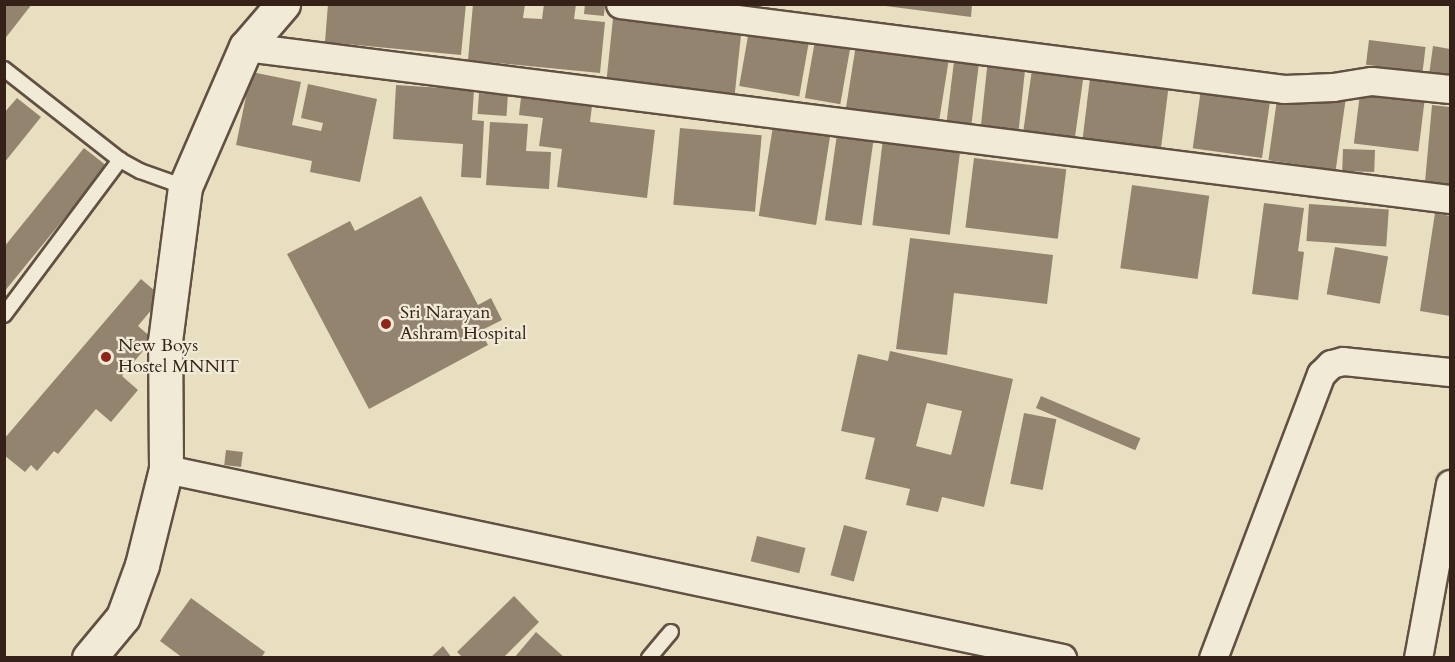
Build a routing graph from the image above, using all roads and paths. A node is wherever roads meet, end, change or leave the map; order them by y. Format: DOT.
graph roads {
  1 [pos="283,4"];
  2 [pos="620,4"];
  3 [pos="246,47"];
  4 [pos="4,69"];
  5 [pos="1450,89"];
  6 [pos="120,160"];
  7 [pos="185,188"];
  8 [pos="1450,199"];
  9 [pos="4,315"];
  10 [pos="1450,372"];
  11 [pos="166,469"];
  12 [pos="1450,484"];
  13 [pos="670,632"];
  14 [pos="89,657"];
  15 [pos="649,657"];
  16 [pos="1062,657"];
  17 [pos="1213,657"];
  18 [pos="1418,657"];
  1 -- 3 [label="street"];
  2 -- 5 [label="street"];
  3 -- 7 [label="street"];
  3 -- 8 [label="street"];
  4 -- 6 [label="lane"];
  6 -- 7 [label="lane"];
  6 -- 9 [label="lane"];
  7 -- 11 [label="street"];
  10 -- 17 [label="street"];
  11 -- 14 [label="street"];
  11 -- 16 [label="street"];
  12 -- 18 [label="street"];
  13 -- 15 [label="lane"];
}
